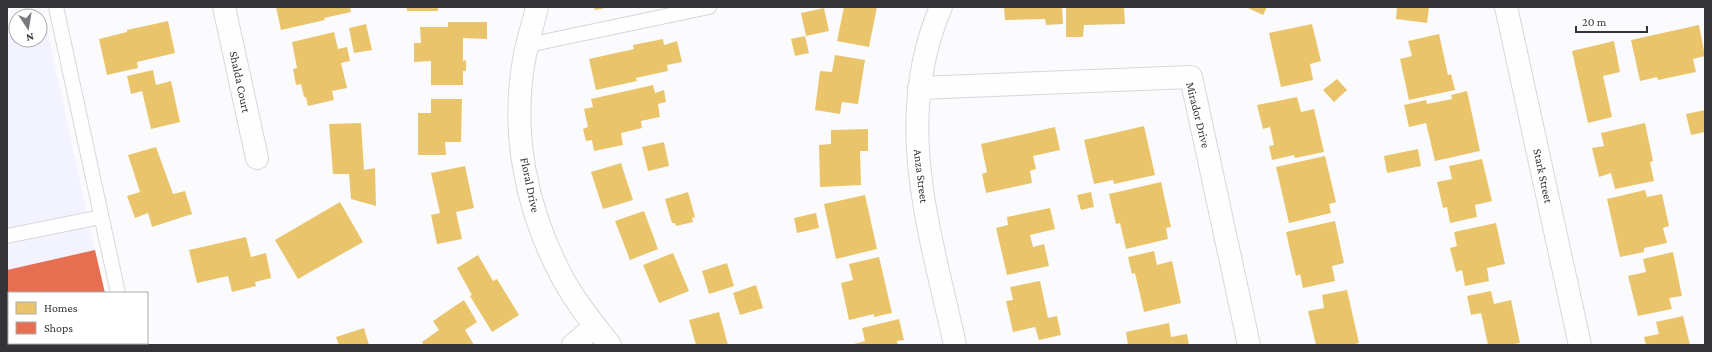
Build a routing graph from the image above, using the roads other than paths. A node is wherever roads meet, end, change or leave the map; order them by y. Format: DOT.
graph roads {
  1 [pos="56,7"];
  2 [pos="224,7"];
  3 [pos="537,7"];
  4 [pos="709,7"];
  5 [pos="941,7"];
  6 [pos="1506,7"];
  7 [pos="528,45"];
  8 [pos="919,88"];
  9 [pos="257,158"];
  10 [pos="101,217"];
  11 [pos="7,236"];
  12 [pos="118,292"];
  13 [pos="595,326"];
  14 [pos="573,345"];
  15 [pos="610,345"];
  16 [pos="956,345"];
  17 [pos="1249,345"];
  18 [pos="1580,345"];
  1 -- 10 [label="lane"];
  2 -- 9 [label="street, Shalda Court"];
  3 -- 7 [label="street, Floral Drive"];
  4 -- 7 [label="lane"];
  5 -- 8 [label="street, Anza Street"];
  6 -- 18 [label="street, Stark Street"];
  7 -- 13 [label="street, Floral Drive"];
  8 -- 16 [label="street, Anza Street"];
  8 -- 17 [label="street, Mirador Drive"];
  10 -- 11 [label="lane"];
  10 -- 12 [label="lane"];
  13 -- 14 [label="street"];
  13 -- 15 [label="street, Floral Drive"];
}
